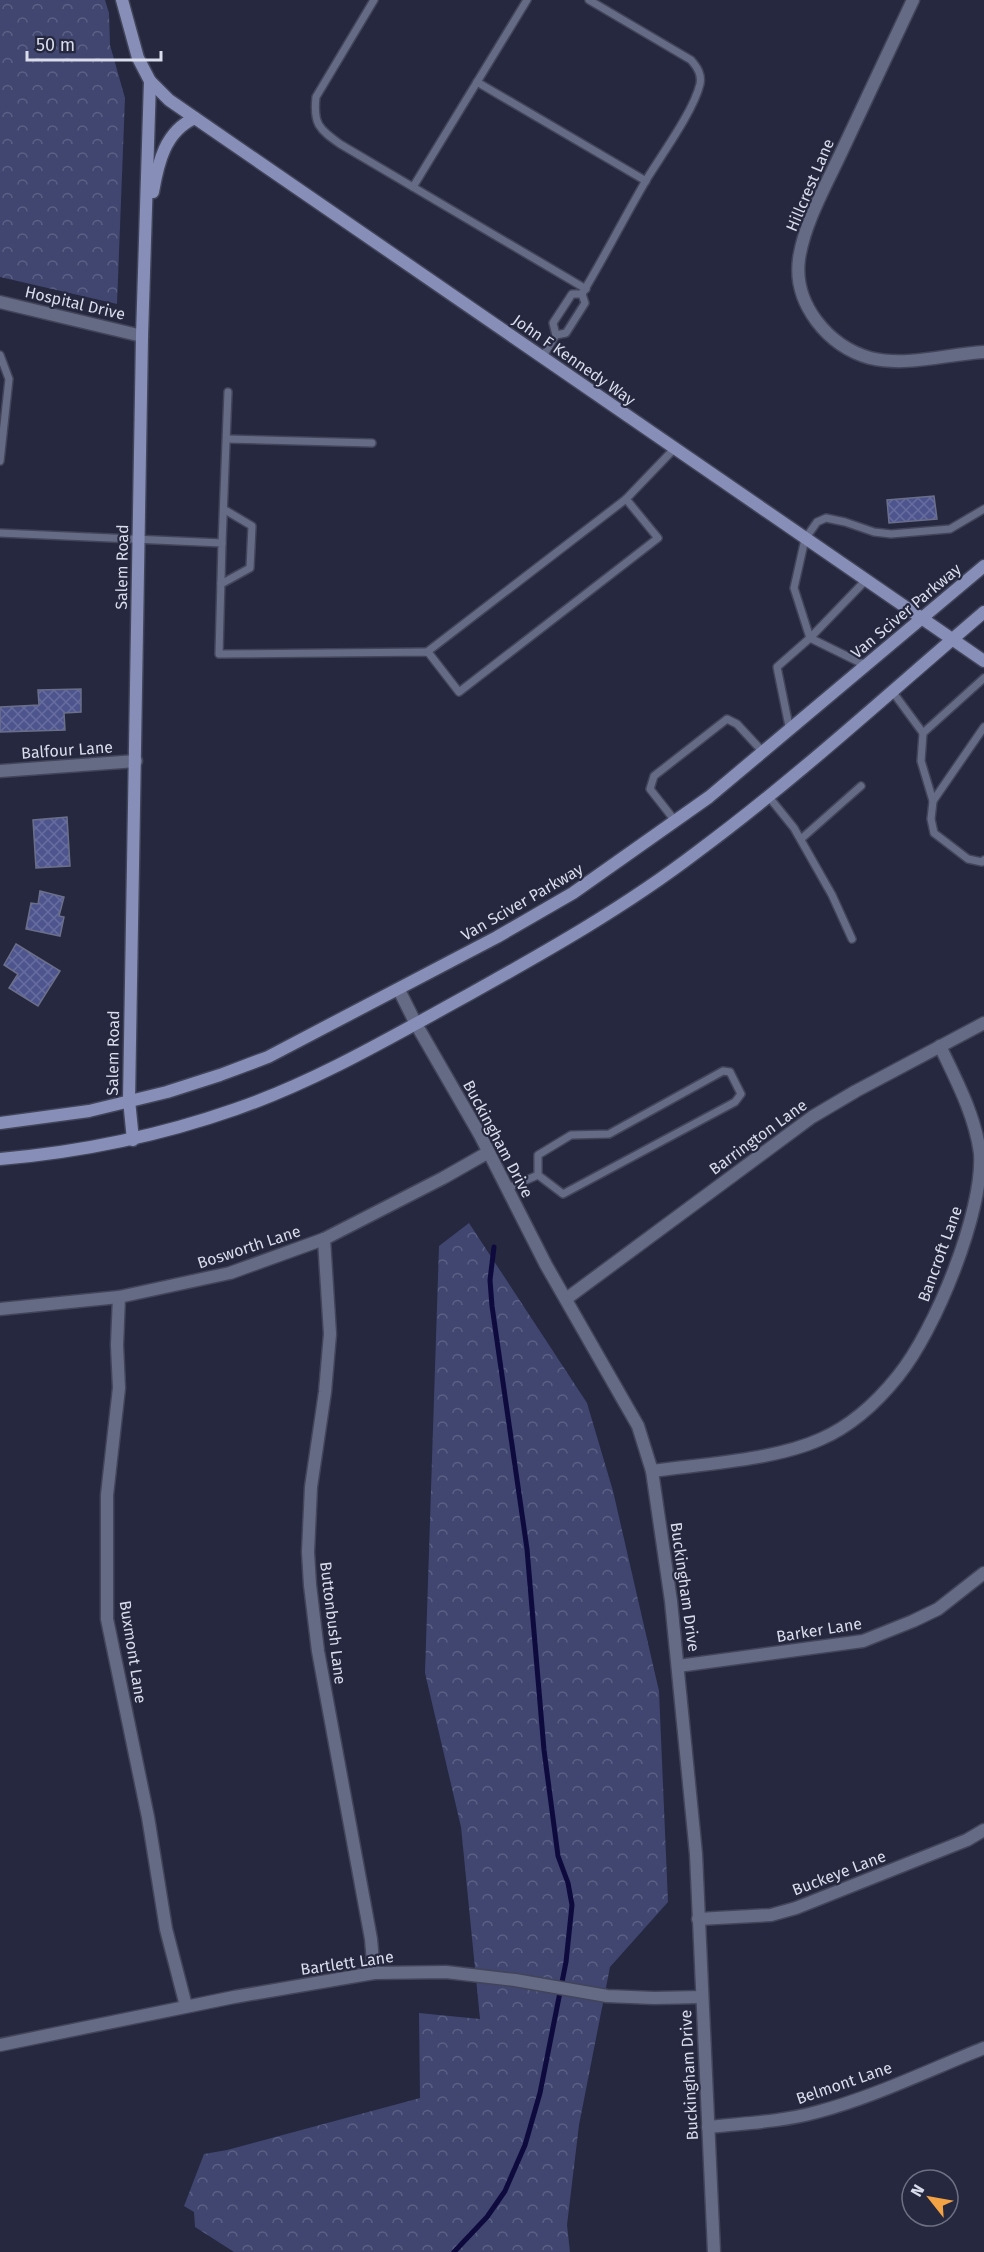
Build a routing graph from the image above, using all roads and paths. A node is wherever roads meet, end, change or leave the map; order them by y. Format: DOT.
graph roads {
  1 [pos="122,0"];
  2 [pos="374,0"];
  3 [pos="527,0"];
  4 [pos="589,0"];
  5 [pos="914,0"];
  6 [pos="150,81"];
  7 [pos="477,82"];
  8 [pos="195,118"];
  9 [pos="646,181"];
  10 [pos="413,188"];
  11 [pos="146,229"];
  12 [pos="584,292"];
  13 [pos="0,302"];
  14 [pos="556,335"];
  15 [pos="142,336"];
  16 [pos="984,352"];
  17 [pos="0,355"];
  18 [pos="542,358"];
  19 [pos="228,392"];
  20 [pos="227,439"];
  21 [pos="372,443"];
  22 [pos="674,448"];
  23 [pos="0,461"];
  24 [pos="626,499"];
  25 [pos="984,509"];
  26 [pos="225,510"];
  27 [pos="0,532"];
  28 [pos="139,539"];
  29 [pos="805,539"];
  30 [pos="222,543"];
  31 [pos="984,566"];
  32 [pos="865,581"];
  33 [pos="220,584"];
  34 [pos="984,612"];
  35 [pos="921,620"];
  36 [pos="810,638"];
  37 [pos="952,639"];
  38 [pos="427,652"];
  39 [pos="984,661"];
  40 [pos="867,666"];
  41 [pos="984,678"];
  42 [pos="892,691"];
  43 [pos="984,727"];
  44 [pos="790,731"];
  45 [pos="922,734"];
  46 [pos="764,753"];
  47 [pos="136,761"];
  48 [pos="0,771"];
  49 [pos="861,786"];
  50 [pos="769,797"];
  51 [pos="933,801"];
  52 [pos="676,822"];
  53 [pos="801,839"];
  54 [pos="984,860"];
  55 [pos="852,939"];
  56 [pos="399,990"];
  57 [pos="984,1023"];
  58 [pos="416,1024"];
  59 [pos="940,1046"];
  60 [pos="129,1101"];
  61 [pos="0,1123"];
  62 [pos="133,1140"];
  63 [pos="488,1153"];
  64 [pos="0,1160"];
  65 [pos="538,1175"];
  66 [pos="507,1189"];
  67 [pos="324,1239"];
  68 [pos="119,1298"];
  69 [pos="566,1299"];
  70 [pos="0,1309"];
  71 [pos="652,1471"];
  72 [pos="984,1573"];
  73 [pos="678,1666"];
  74 [pos="984,1830"];
  75 [pos="698,1919"];
  76 [pos="374,1973"];
  77 [pos="702,1997"];
  78 [pos="186,2006"];
  79 [pos="0,2045"];
  80 [pos="984,2048"];
  81 [pos="708,2127"];
  82 [pos="714,2252"];
  1 -- 6 [label="street, Salem Road"];
  2 -- 10 [label="lane"];
  3 -- 7 [label="lane"];
  4 -- 9 [label="lane"];
  5 -- 16 [label="street, Hillcrest Lane"];
  6 -- 8 [label="street, John F Kennedy Way"];
  6 -- 11 [label="street, Salem Road"];
  7 -- 9 [label="lane"];
  7 -- 10 [label="lane"];
  8 -- 11 [label="street"];
  8 -- 18 [label="street, John F Kennedy Way"];
  9 -- 12 [label="lane"];
  10 -- 12 [label="lane"];
  11 -- 15 [label="street, Salem Road"];
  12 -- 14 [label="lane"];
  12 -- 14 [label="lane"];
  13 -- 15 [label="street, Hospital Drive"];
  14 -- 18 [label="lane"];
  15 -- 28 [label="street, Salem Road"];
  17 -- 23 [label="lane"];
  18 -- 22 [label="street, John F Kennedy Way"];
  19 -- 20 [label="lane"];
  20 -- 21 [label="lane"];
  20 -- 26 [label="lane"];
  22 -- 24 [label="lane"];
  22 -- 29 [label="street, John F Kennedy Way"];
  24 -- 38 [label="lane"];
  24 -- 38 [label="lane"];
  25 -- 29 [label="lane"];
  26 -- 30 [label="lane"];
  26 -- 33 [label="lane"];
  27 -- 28 [label="lane"];
  28 -- 30 [label="lane"];
  28 -- 47 [label="street, Salem Road"];
  29 -- 32 [label="street, John F Kennedy Way"];
  29 -- 36 [label="lane"];
  30 -- 33 [label="lane"];
  31 -- 35 [label="street, Van Sciver Parkway"];
  32 -- 35 [label="street, John F Kennedy Way"];
  32 -- 36 [label="lane"];
  33 -- 38 [label="lane"];
  34 -- 37 [label="street"];
  35 -- 37 [label="street, John F Kennedy Way"];
  35 -- 40 [label="street, Van Sciver Parkway"];
  36 -- 40 [label="lane"];
  36 -- 44 [label="lane"];
  37 -- 39 [label="street, John F Kennedy Way"];
  37 -- 42 [label="street"];
  40 -- 44 [label="street, Van Sciver Parkway"];
  41 -- 45 [label="lane"];
  42 -- 45 [label="lane"];
  42 -- 50 [label="street"];
  43 -- 51 [label="lane"];
  44 -- 46 [label="street, Van Sciver Parkway"];
  45 -- 51 [label="lane"];
  46 -- 52 [label="street, Van Sciver Parkway"];
  46 -- 52 [label="lane"];
  47 -- 48 [label="street, Balfour Lane"];
  47 -- 60 [label="street, Salem Road"];
  49 -- 53 [label="lane"];
  50 -- 53 [label="lane"];
  50 -- 58 [label="street"];
  51 -- 54 [label="lane"];
  52 -- 56 [label="street, Van Sciver Parkway"];
  53 -- 55 [label="lane"];
  56 -- 58 [label="street, Buckingham Drive"];
  56 -- 60 [label="street, Van Sciver Parkway"];
  57 -- 59 [label="street, Barrington Lane"];
  58 -- 62 [label="street"];
  58 -- 63 [label="street, Buckingham Drive"];
  59 -- 69 [label="street, Barrington Lane"];
  59 -- 71 [label="street, Bancroft Lane"];
  60 -- 61 [label="street, Van Sciver Parkway"];
  60 -- 62 [label="street, Salem Road"];
  62 -- 64 [label="street"];
  63 -- 66 [label="street, Buckingham Drive"];
  63 -- 67 [label="street, Bosworth Lane"];
  65 -- 65 [label="lane"];
  65 -- 66 [label="lane"];
  66 -- 69 [label="street, Buckingham Drive"];
  67 -- 68 [label="street, Bosworth Lane"];
  67 -- 76 [label="street, Buttonbush Lane"];
  68 -- 70 [label="street, Bosworth Lane"];
  68 -- 78 [label="street, Buxmont Lane"];
  69 -- 71 [label="street, Buckingham Drive"];
  71 -- 73 [label="street, Buckingham Drive"];
  72 -- 73 [label="street, Barker Lane"];
  73 -- 75 [label="street, Buckingham Drive"];
  74 -- 75 [label="street, Buckeye Lane"];
  75 -- 77 [label="street, Buckingham Drive"];
  76 -- 77 [label="street, Bartlett Lane"];
  76 -- 78 [label="street, Bartlett Lane"];
  77 -- 81 [label="street, Buckingham Drive"];
  78 -- 79 [label="street, Bartlett Lane"];
  80 -- 81 [label="street, Belmont Lane"];
  81 -- 82 [label="street, Buckingham Drive"];
}
